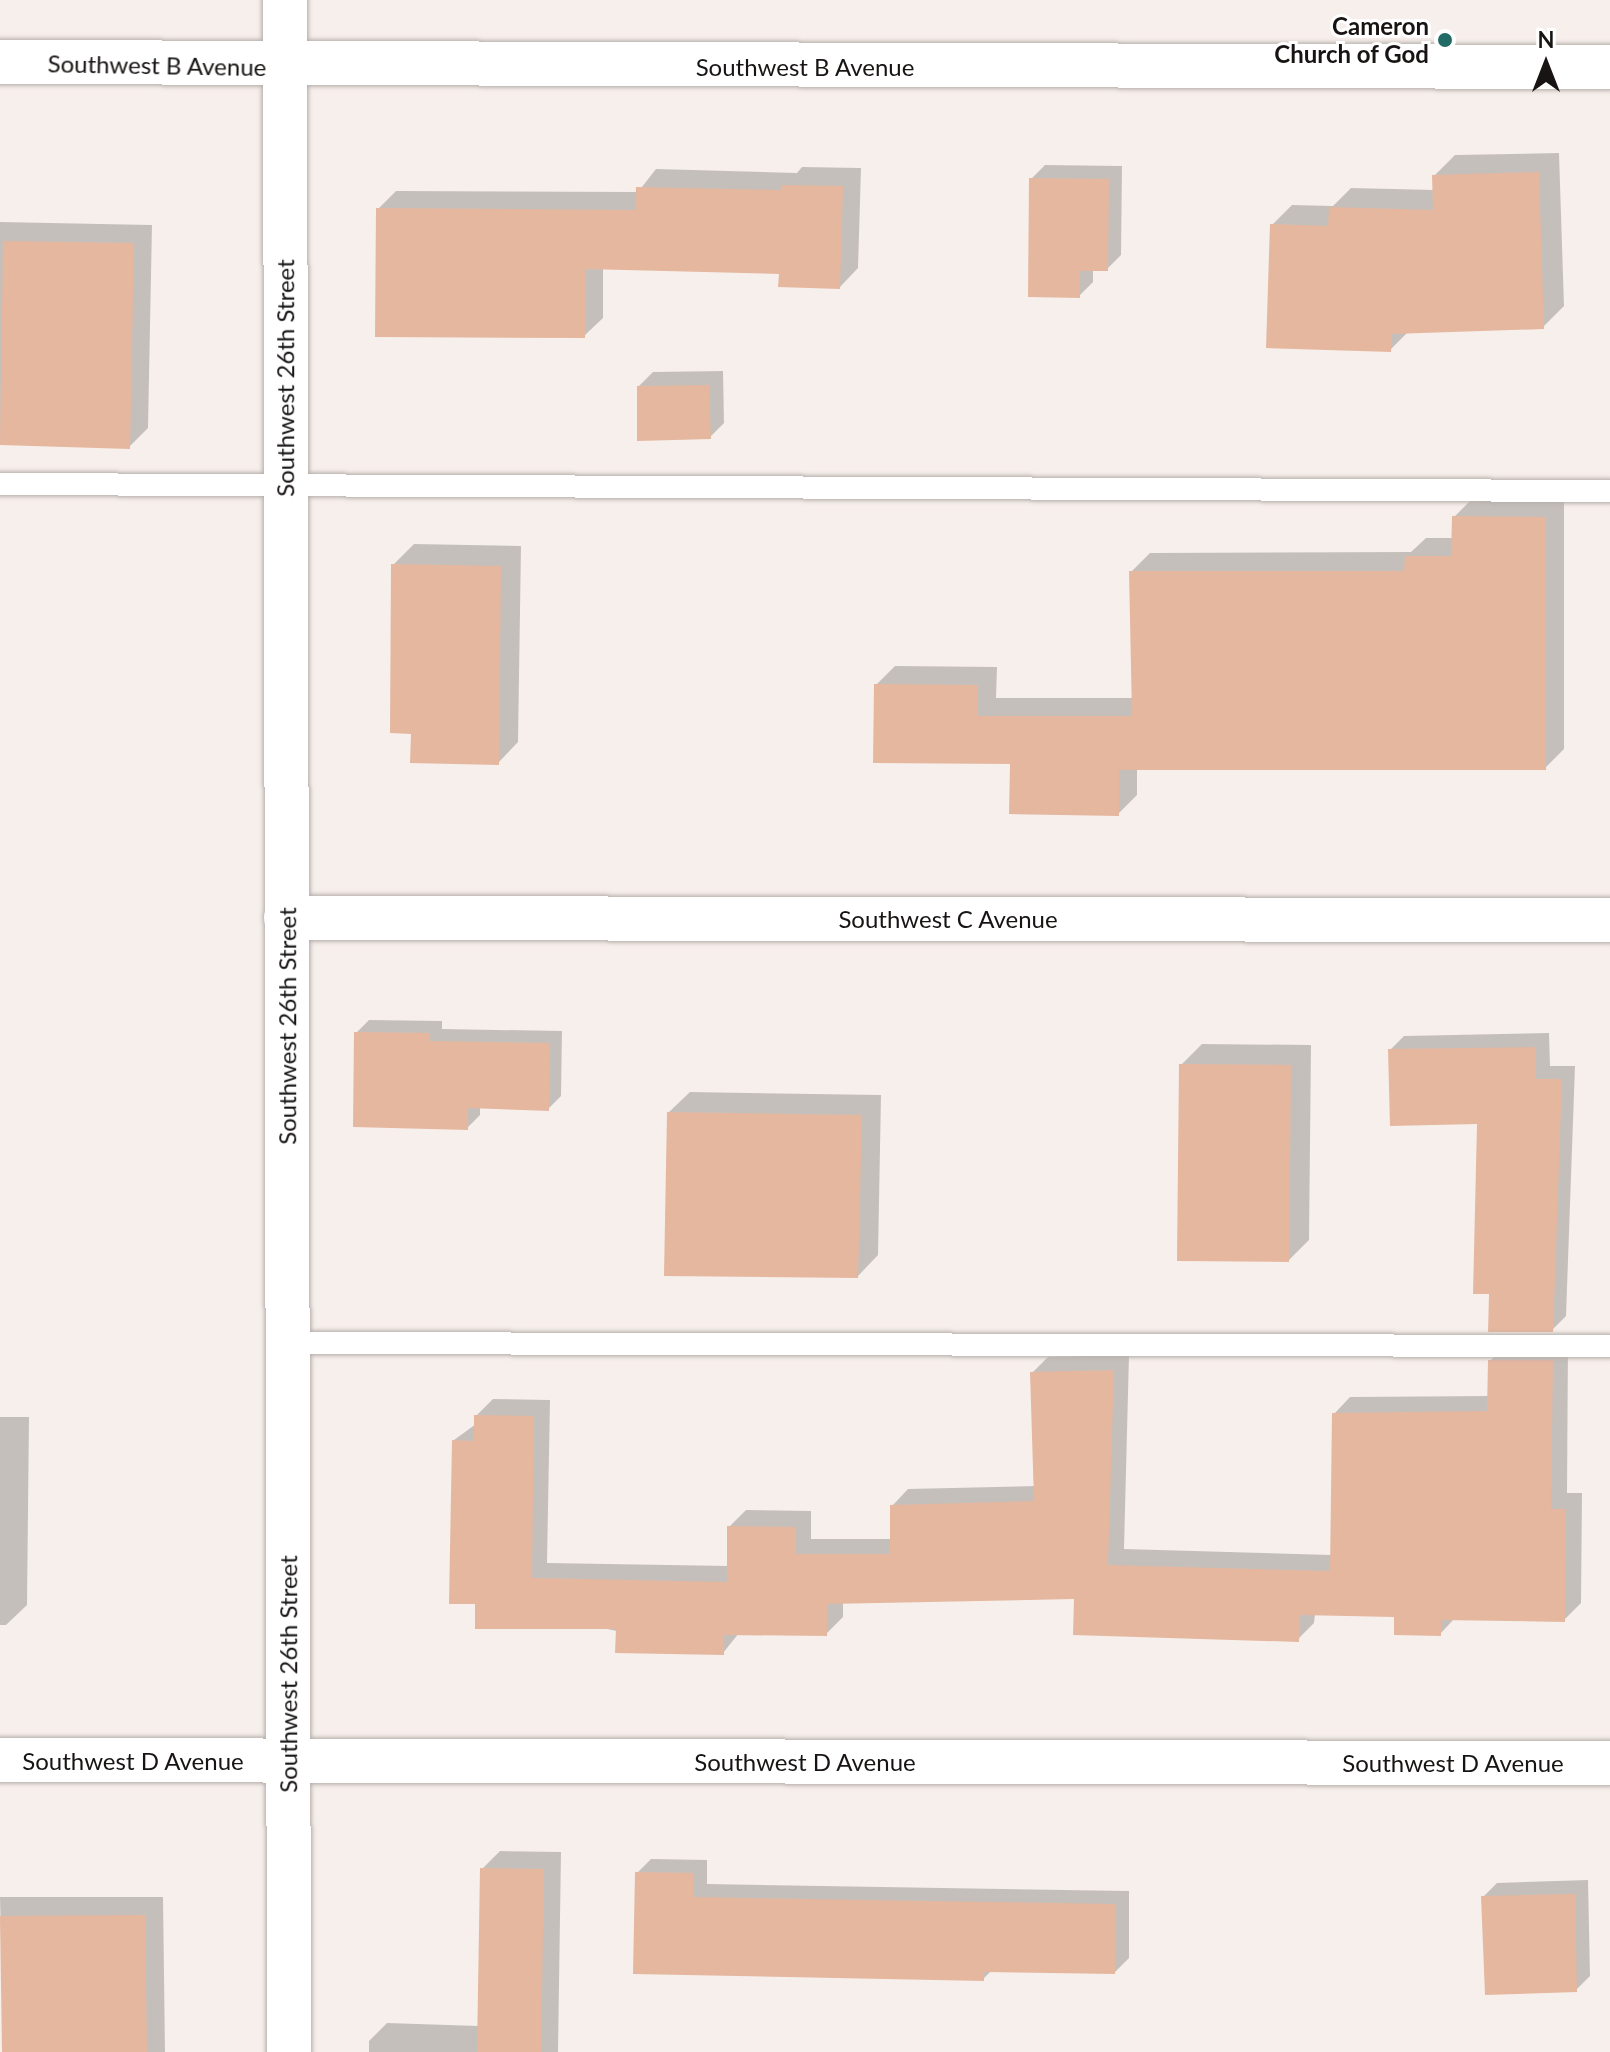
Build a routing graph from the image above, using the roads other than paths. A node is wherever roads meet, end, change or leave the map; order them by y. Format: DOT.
graph roads {
  1 [pos="285,0"];
  2 [pos="0,62"];
  3 [pos="285,66"];
  4 [pos="1610,67"];
  5 [pos="285,482"];
  6 [pos="0,484"];
  7 [pos="1610,491"];
  8 [pos="286,918"];
  9 [pos="1610,920"];
  10 [pos="287,1343"];
  11 [pos="1610,1346"];
  12 [pos="0,1760"];
  13 [pos="289,1762"];
  14 [pos="1610,1763"];
  15 [pos="289,2052"];
  1 -- 3 [label="street, Southwest 26th Street"];
  2 -- 3 [label="street, Southwest B Avenue"];
  3 -- 4 [label="street, Southwest B Avenue"];
  3 -- 5 [label="street, Southwest 26th Street"];
  5 -- 6 [label="lane"];
  5 -- 7 [label="lane"];
  5 -- 8 [label="street, Southwest 26th Street"];
  8 -- 9 [label="street, Southwest C Avenue"];
  8 -- 10 [label="street, Southwest 26th Street"];
  10 -- 11 [label="lane"];
  10 -- 13 [label="street, Southwest 26th Street"];
  12 -- 13 [label="street, Southwest D Avenue"];
  13 -- 14 [label="street, Southwest D Avenue"];
  13 -- 15 [label="street, Southwest 26th Street"];
}
